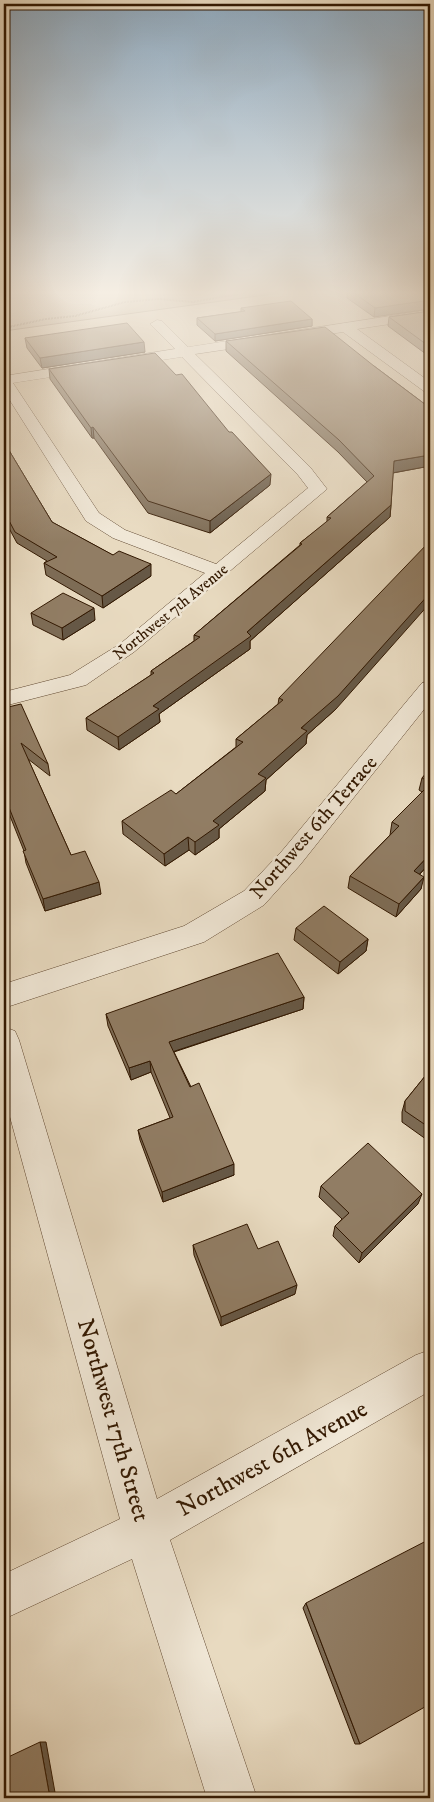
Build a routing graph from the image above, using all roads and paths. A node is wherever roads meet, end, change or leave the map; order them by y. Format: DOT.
graph roads {
  1 [pos="42,374"];
  2 [pos="206,374"];
  3 [pos="410,374"];
  4 [pos="4,380"];
  5 [pos="430,389"];
  6 [pos="219,572"];
  7 [pos="430,688"];
  8 [pos="4,698"];
  9 [pos="4,996"];
  10 [pos="4,1040"];
  11 [pos="430,1369"];
  12 [pos="145,1530"];
  13 [pos="4,1597"];
  14 [pos="232,1798"];
  1 -- 4 [label="street"];
  2 -- 6 [label="street, Northwest 7th Avenue"];
  3 -- 5 [label="street"];
  4 -- 6 [label="street"];
  6 -- 8 [label="street, Northwest 7th Avenue"];
  7 -- 9 [label="street, Northwest 6th Terrace"];
  10 -- 12 [label="street, Northwest 17th Street"];
  11 -- 12 [label="street, Northwest 6th Avenue"];
  12 -- 13 [label="street, Northwest 6th Avenue"];
  12 -- 14 [label="street, Northwest 17th Street"];
}
